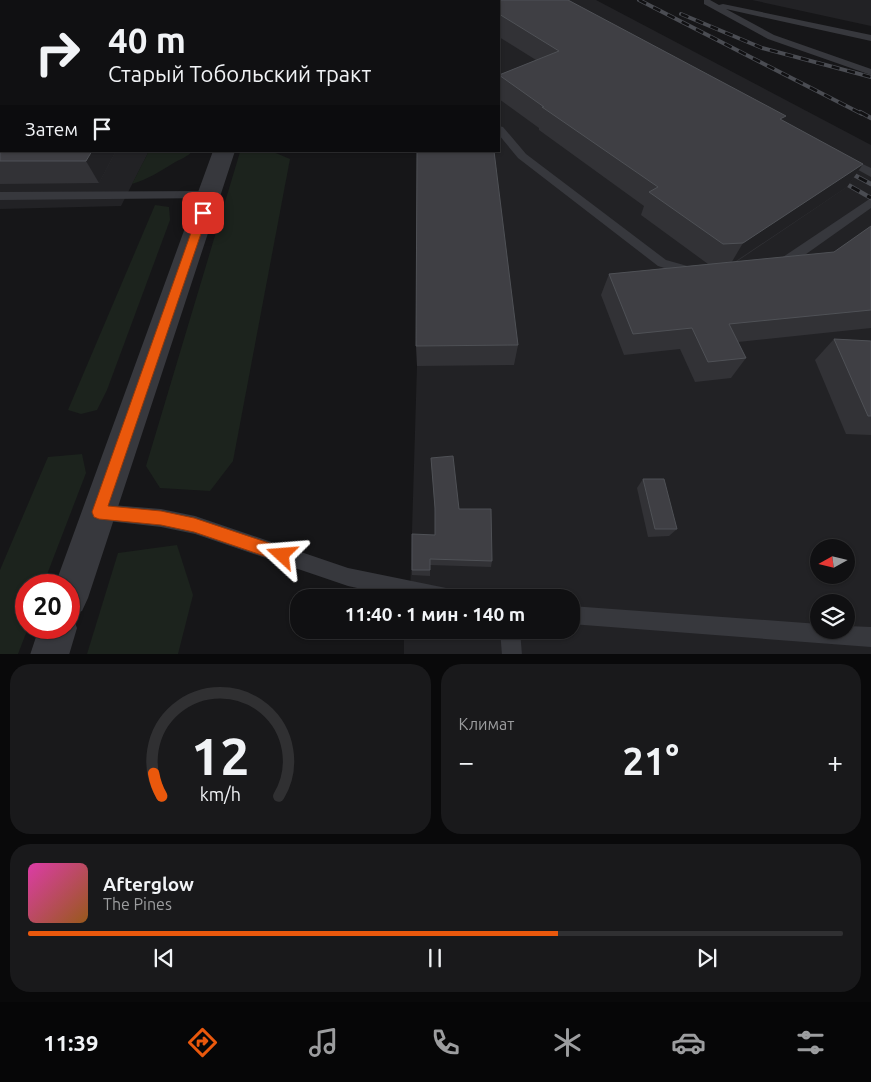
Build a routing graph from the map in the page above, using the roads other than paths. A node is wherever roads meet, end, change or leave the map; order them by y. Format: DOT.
graph roads {
  1 [pos="703,1"];
  2 [pos="871,38"];
  3 [pos="871,72"];
  4 [pos="500,130"];
  5 [pos="224,152"];
  6 [pos="837,154"];
  7 [pos="871,173"];
  8 [pos="209,195"];
  9 [pos="0,196"];
  10 [pos="871,202"];
  11 [pos="772,267"];
  12 [pos="702,274"];
  13 [pos="99,512"];
  14 [pos="77,574"];
  15 [pos="405,589"];
  16 [pos="580,616"];
  17 [pos="871,637"];
  18 [pos="54,639"];
  19 [pos="511,639"];
  20 [pos="49,654"];
  21 [pos="512,654"];
  1 -- 2 [label="lane"];
  1 -- 3 [label="lane"];
  4 -- 12 [label="lane"];
  5 -- 8 [label="street"];
  6 -- 7 [label="lane"];
  8 -- 9 [label="lane"];
  8 -- 13 [label="street"];
  10 -- 11 [label="lane"];
  13 -- 14 [label="street"];
  13 -- 15 [label="lane"];
  16 -- 17 [label="lane"];
  18 -- 20 [label="street"];
  19 -- 21 [label="lane"];
}
